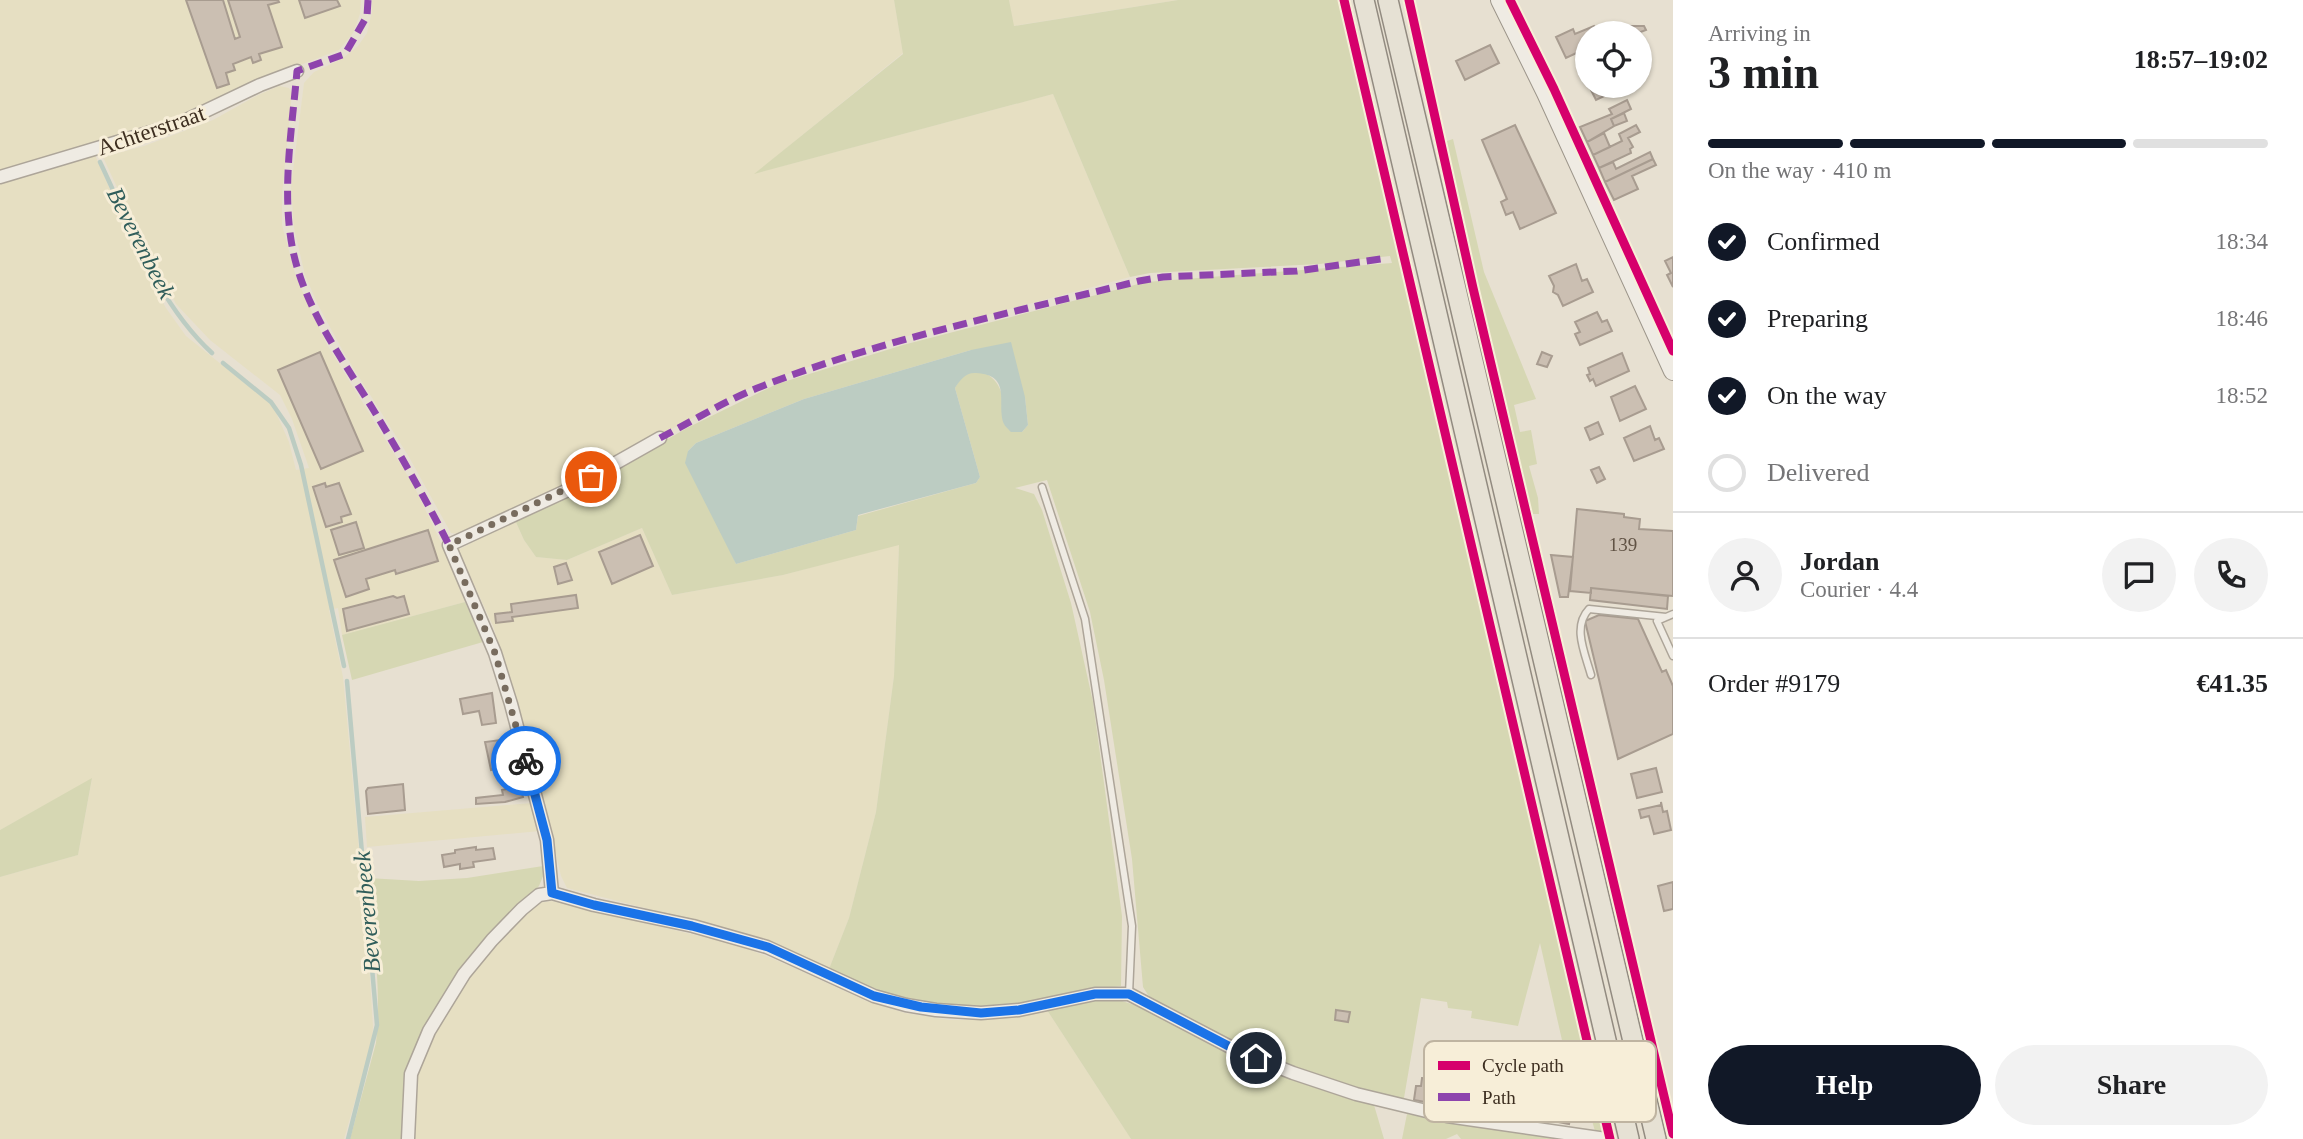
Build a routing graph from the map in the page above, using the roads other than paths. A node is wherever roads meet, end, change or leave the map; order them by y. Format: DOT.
graph roads {
  1 [pos="1364,0"];
  2 [pos="1388,0"];
  3 [pos="1507,2"];
  4 [pos="297,71"];
  5 [pos="0,177"];
  6 [pos="1673,371"];
  7 [pos="660,438"];
  8 [pos="1042,487"];
  9 [pos="1670,615"];
  10 [pos="1673,656"];
  11 [pos="1591,675"];
  12 [pos="552,893"];
  13 [pos="1129,994"];
  14 [pos="1601,1041"];
  15 [pos="1633,1041"];
  16 [pos="1424,1110"];
  17 [pos="1488,1122"];
  18 [pos="408,1139"];
  19 [pos="1606,1139"];
  1 -- 14 [label="main road"];
  2 -- 15 [label="main road"];
  3 -- 6 [label="main road"];
  4 -- 5 [label="street, Achterstraat"];
  7 -- 12 [label="street"];
  8 -- 13 [label="lane"];
  9 -- 10 [label="lane"];
  9 -- 11 [label="lane"];
  12 -- 13 [label="street"];
  12 -- 18 [label="street"];
  13 -- 16 [label="street"];
  17 -- 19 [label="street"];
}
